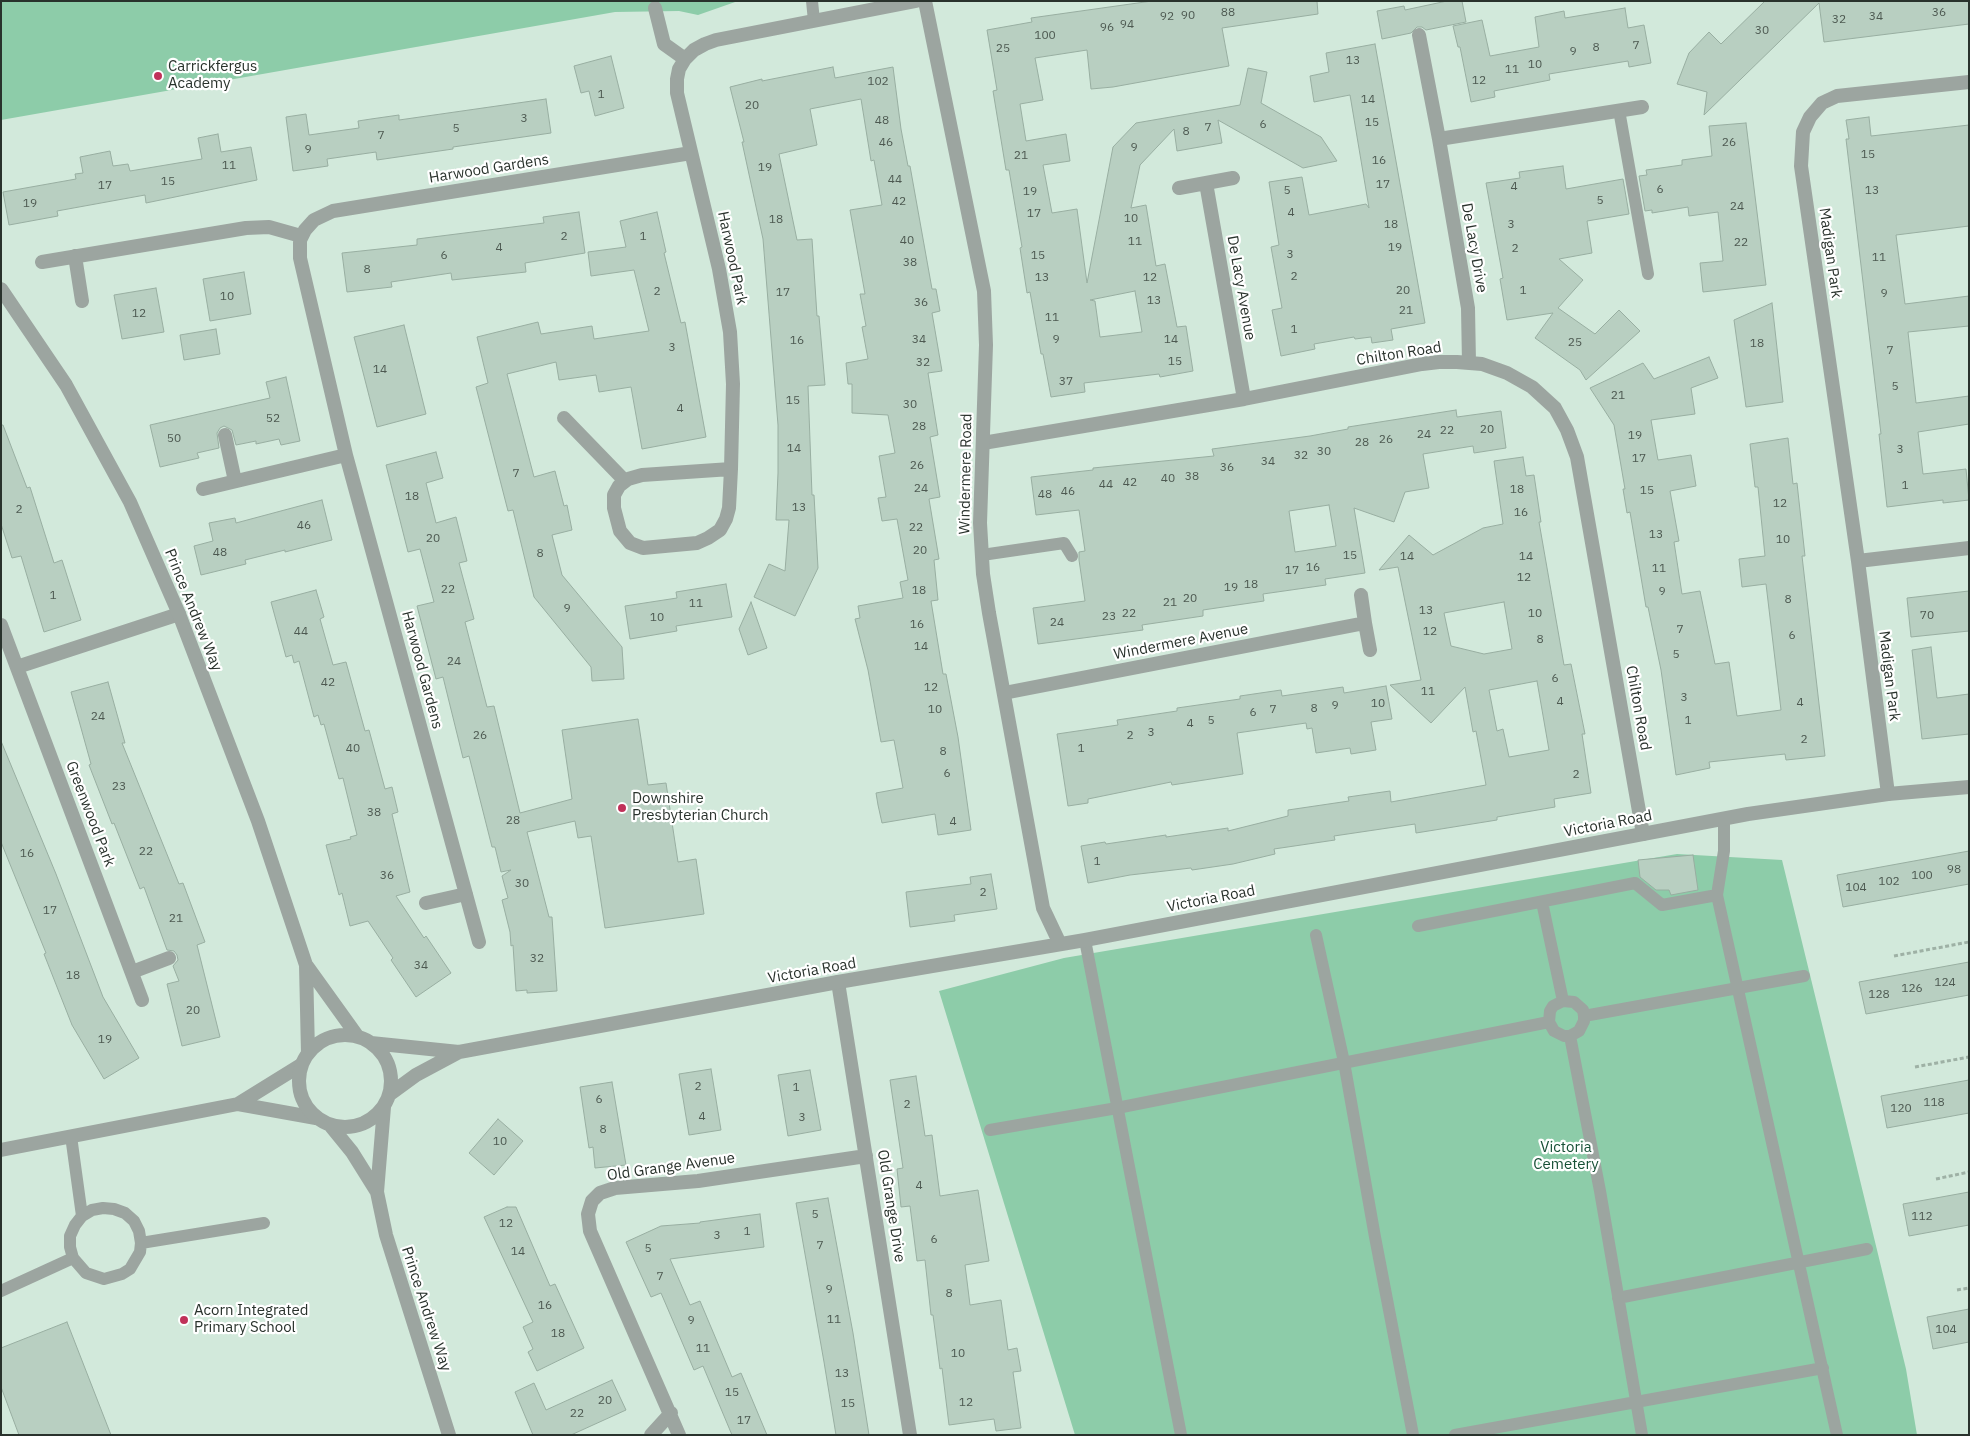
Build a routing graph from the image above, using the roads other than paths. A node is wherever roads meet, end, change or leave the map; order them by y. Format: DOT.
graph roads {
  1 [pos="812,1"];
  2 [pos="916,1"];
  3 [pos="925,1"];
  4 [pos="655,8"];
  5 [pos="814,21"];
  6 [pos="1419,35"];
  7 [pos="685,59"];
  8 [pos="1969,82"];
  9 [pos="1642,107"];
  10 [pos="1619,110"];
  11 [pos="1439,139"];
  12 [pos="692,153"];
  13 [pos="1233,178"];
  14 [pos="1206,183"];
  15 [pos="1179,188"];
  16 [pos="301,236"];
  17 [pos="75,256"];
  18 [pos="42,262"];
  19 [pos="1648,274"];
  20 [pos="1,289"];
  21 [pos="82,301"];
  22 [pos="1469,362"];
  23 [pos="1244,399"];
  24 [pos="564,418"];
  25 [pos="225,435"];
  26 [pos="983,442"];
  27 [pos="346,455"];
  28 [pos="731,469"];
  29 [pos="235,481"];
  30 [pos="625,481"];
  31 [pos="202,489"];
  32 [pos="1969,548"];
  33 [pos="982,555"];
  34 [pos="1072,556"];
  35 [pos="1858,561"];
  36 [pos="1361,595"];
  37 [pos="179,614"];
  38 [pos="1365,622"];
  39 [pos="1,625"];
  40 [pos="1370,650"];
  41 [pos="17,667"];
  42 [pos="1004,693"];
  43 [pos="1969,787"];
  44 [pos="1888,794"];
  45 [pos="1724,818"];
  46 [pos="1644,834"];
  47 [pos="466,894"];
  48 [pos="1717,895"];
  49 [pos="1542,902"];
  50 [pos="426,903"];
  51 [pos="1418,926"];
  52 [pos="1316,935"];
  53 [pos="1085,940"];
  54 [pos="479,942"];
  55 [pos="1060,944"];
  56 [pos="169,958"];
  57 [pos="306,965"];
  58 [pos="132,972"];
  59 [pos="1804,976"];
  60 [pos="838,982"];
  61 [pos="1738,989"];
  62 [pos="142,1000"];
  63 [pos="1563,1001"];
  64 [pos="1584,1016"];
  65 [pos="1549,1022"];
  66 [pos="1570,1036"];
  67 [pos="365,1040"];
  68 [pos="460,1052"];
  69 [pos="305,1059"];
  70 [pos="1344,1062"];
  71 [pos="390,1094"];
  72 [pos="238,1104"];
  73 [pos="384,1107"];
  74 [pos="1118,1108"];
  75 [pos="316,1118"];
  76 [pos="330,1125"];
  77 [pos="990,1130"];
  78 [pos="71,1136"];
  79 [pos="1,1150"];
  80 [pos="866,1156"];
  81 [pos="377,1192"];
  82 [pos="82,1216"];
  83 [pos="264,1223"];
  84 [pos="141,1243"];
  85 [pos="1867,1249"];
  86 [pos="73,1258"];
  87 [pos="1800,1263"];
  88 [pos="1,1291"];
  89 [pos="1618,1298"];
  90 [pos="1823,1368"];
  91 [pos="1636,1402"];
  92 [pos="670,1413"];
  93 [pos="449,1435"];
  94 [pos="651,1435"];
  95 [pos="679,1435"];
  96 [pos="910,1435"];
  97 [pos="1181,1435"];
  98 [pos="1413,1435"];
  99 [pos="1455,1435"];
  100 [pos="1642,1435"];
  101 [pos="1837,1435"];
  1 -- 5 [label="lane"];
  2 -- 5 [label="street"];
  3 -- 26 [label="street, Windermere Road"];
  4 -- 7 [label="street"];
  5 -- 7 [label="street"];
  6 -- 11 [label="street, De Lacy Drive"];
  7 -- 12 [label="street, Harwood Park"];
  8 -- 35 [label="street, Madigan Park"];
  9 -- 10 [label="street"];
  10 -- 11 [label="street"];
  10 -- 19 [label="lane"];
  11 -- 22 [label="street, De Lacy Drive"];
  12 -- 16 [label="street, Harwood Gardens"];
  12 -- 28 [label="street, Harwood Park"];
  13 -- 14 [label="street"];
  14 -- 15 [label="street"];
  14 -- 23 [label="street, De Lacy Avenue"];
  16 -- 17 [label="street"];
  16 -- 27 [label="street, Harwood Gardens"];
  17 -- 18 [label="street"];
  17 -- 21 [label="street"];
  20 -- 37 [label="street, Prince Andrew Way"];
  22 -- 23 [label="street, Chilton Road"];
  22 -- 46 [label="street, Chilton Road"];
  23 -- 26 [label="street, Chilton Road"];
  24 -- 30 [label="street"];
  25 -- 29 [label="street"];
  26 -- 33 [label="street, Windermere Road"];
  27 -- 29 [label="street"];
  27 -- 47 [label="street, Harwood Gardens"];
  28 -- 30 [label="street"];
  28 -- 30 [label="street, Harwood Park"];
  29 -- 31 [label="street"];
  32 -- 35 [label="street"];
  33 -- 34 [label="lane"];
  33 -- 42 [label="street, Windermere Road"];
  35 -- 44 [label="street, Madigan Park"];
  36 -- 38 [label="street"];
  37 -- 41 [label="street"];
  37 -- 57 [label="street, Prince Andrew Way"];
  38 -- 40 [label="street"];
  38 -- 42 [label="street, Windermere Avenue"];
  39 -- 41 [label="street, Greenwood Park"];
  41 -- 58 [label="street, Greenwood Park"];
  42 -- 55 [label="street, Windermere Road"];
  43 -- 44 [label="street, Victoria Road"];
  44 -- 45 [label="street, Victoria Road"];
  45 -- 46 [label="street, Victoria Road"];
  45 -- 48 [label="lane"];
  46 -- 53 [label="street, Victoria Road"];
  47 -- 50 [label="street"];
  47 -- 54 [label="street, Harwood Gardens"];
  48 -- 49 [label="lane"];
  48 -- 61 [label="lane"];
  49 -- 51 [label="lane"];
  49 -- 63 [label="lane"];
  52 -- 70 [label="lane"];
  53 -- 55 [label="street, Victoria Road"];
  53 -- 74 [label="lane"];
  55 -- 60 [label="street, Victoria Road"];
  56 -- 58 [label="street"];
  57 -- 67 [label="street, Prince Andrew Way"];
  57 -- 69 [label="street, Prince Andrew Way"];
  58 -- 62 [label="street, Greenwood Park"];
  59 -- 61 [label="lane"];
  60 -- 68 [label="street, Victoria Road"];
  60 -- 80 [label="street, Old Grange Drive"];
  61 -- 64 [label="lane"];
  61 -- 87 [label="lane"];
  63 -- 64 [label="lane"];
  63 -- 65 [label="lane"];
  64 -- 66 [label="lane"];
  65 -- 66 [label="lane"];
  65 -- 70 [label="lane"];
  66 -- 89 [label="lane"];
  67 -- 68 [label="street, Victoria Road"];
  67 -- 69 [label="street"];
  67 -- 71 [label="street"];
  68 -- 71 [label="street, Victoria Road"];
  69 -- 72 [label="street"];
  69 -- 75 [label="street"];
  70 -- 74 [label="lane"];
  70 -- 98 [label="lane"];
  71 -- 73 [label="street"];
  72 -- 75 [label="street"];
  72 -- 78 [label="street"];
  73 -- 76 [label="street"];
  73 -- 81 [label="street, Prince Andrew Way"];
  74 -- 77 [label="lane"];
  74 -- 97 [label="lane"];
  75 -- 76 [label="street"];
  76 -- 81 [label="street, Prince Andrew Way"];
  78 -- 79 [label="street"];
  78 -- 82 [label="lane"];
  80 -- 92 [label="street, Old Grange Avenue"];
  80 -- 96 [label="street, Old Grange Drive"];
  81 -- 93 [label="street, Prince Andrew Way"];
  82 -- 84 [label="lane"];
  82 -- 86 [label="lane"];
  83 -- 84 [label="lane"];
  84 -- 86 [label="lane"];
  85 -- 87 [label="lane"];
  86 -- 88 [label="lane"];
  87 -- 89 [label="lane"];
  87 -- 90 [label="lane"];
  89 -- 91 [label="lane"];
  90 -- 91 [label="lane"];
  90 -- 101 [label="lane"];
  91 -- 99 [label="lane"];
  91 -- 100 [label="lane"];
  92 -- 94 [label="street"];
  92 -- 95 [label="street, Old Grange Avenue"];
}
